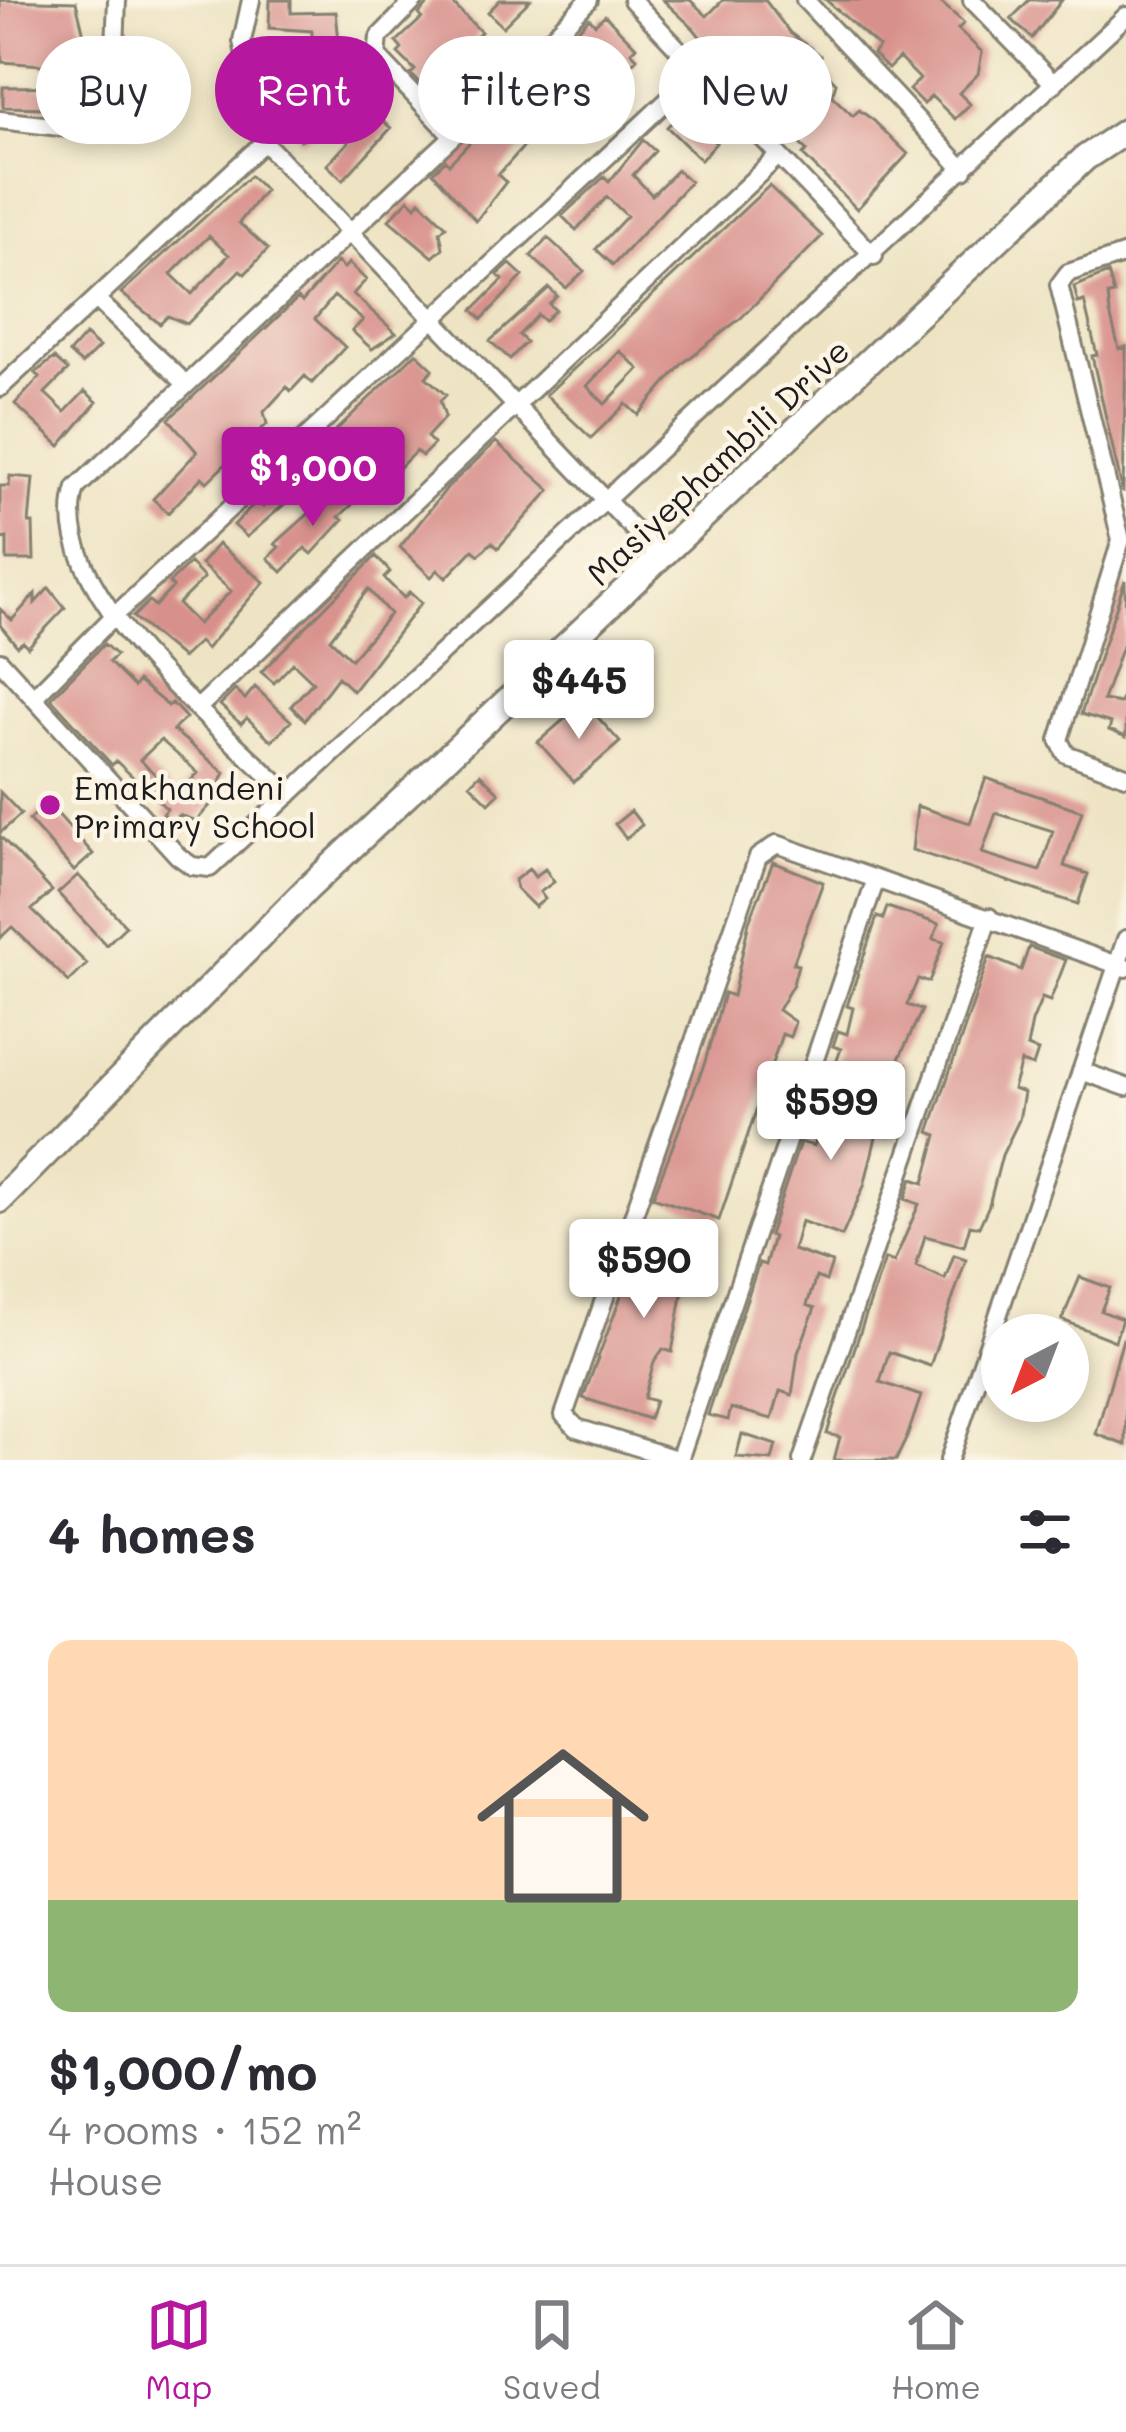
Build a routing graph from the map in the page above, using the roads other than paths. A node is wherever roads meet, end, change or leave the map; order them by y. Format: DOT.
graph roads {
  1 [pos="117,0"];
  2 [pos="251,0"];
  3 [pos="415,0"];
  4 [pos="589,0"];
  5 [pos="632,0"];
  6 [pos="805,0"];
  7 [pos="972,0"];
  8 [pos="1126,16"];
  9 [pos="243,36"];
  10 [pos="553,36"];
  11 [pos="666,36"];
  12 [pos="1054,84"];
  13 [pos="418,99"];
  14 [pos="659,109"];
  15 [pos="0,120"];
  16 [pos="1126,131"];
  17 [pos="262,144"];
  18 [pos="266,144"];
  19 [pos="444,144"];
  20 [pos="767,144"];
  21 [pos="778,156"];
  22 [pos="964,170"];
  23 [pos="351,231"];
  24 [pos="1126,254"];
  25 [pos="874,256"];
  26 [pos="96,299"];
  27 [pos="435,320"];
  28 [pos="185,382"];
  29 [pos="0,388"];
  30 [pos="516,404"];
  31 [pos="608,499"];
  32 [pos="662,559"];
  33 [pos="112,617"];
  34 [pos="0,662"];
  35 [pos="34,697"];
  36 [pos="200,706"];
  37 [pos="1126,776"];
  38 [pos="289,795"];
  39 [pos="875,882"];
  40 [pos="989,917"];
  41 [pos="1126,939"];
  42 [pos="1121,966"];
  43 [pos="1081,1071"];
  44 [pos="1126,1087"];
  45 [pos="0,1200"];
  46 [pos="679,1460"];
  47 [pos="802,1460"];
  48 [pos="950,1460"];
  1 -- 15 [label="street"];
  2 -- 9 [label="street"];
  3 -- 13 [label="street"];
  4 -- 10 [label="street"];
  5 -- 11 [label="street"];
  6 -- 22 [label="street"];
  7 -- 12 [label="street"];
  8 -- 12 [label="street"];
  12 -- 22 [label="street"];
  14 -- 27 [label="street"];
  16 -- 32 [label="main road, Masiyephambili Drive"];
  17 -- 26 [label="street"];
  18 -- 23 [label="street"];
  19 -- 23 [label="street"];
  20 -- 21 [label="street"];
  21 -- 25 [label="street"];
  21 -- 30 [label="street"];
  22 -- 25 [label="street"];
  23 -- 27 [label="street"];
  23 -- 28 [label="street"];
  24 -- 37 [label="street"];
  25 -- 31 [label="street"];
  26 -- 28 [label="street"];
  26 -- 29 [label="street"];
  27 -- 30 [label="street"];
  27 -- 33 [label="street"];
  28 -- 33 [label="street"];
  30 -- 31 [label="street"];
  30 -- 36 [label="street"];
  31 -- 32 [label="street"];
  31 -- 38 [label="street"];
  32 -- 45 [label="main road, Masiyephambili Drive"];
  33 -- 35 [label="street"];
  33 -- 36 [label="street"];
  34 -- 35 [label="street"];
  35 -- 38 [label="street"];
  36 -- 38 [label="street"];
  39 -- 40 [label="street"];
  39 -- 46 [label="street"];
  39 -- 46 [label="street"];
  40 -- 42 [label="street"];
  40 -- 47 [label="street"];
  41 -- 42 [label="street"];
  42 -- 43 [label="street"];
  43 -- 44 [label="street"];
  43 -- 48 [label="street"];
}
